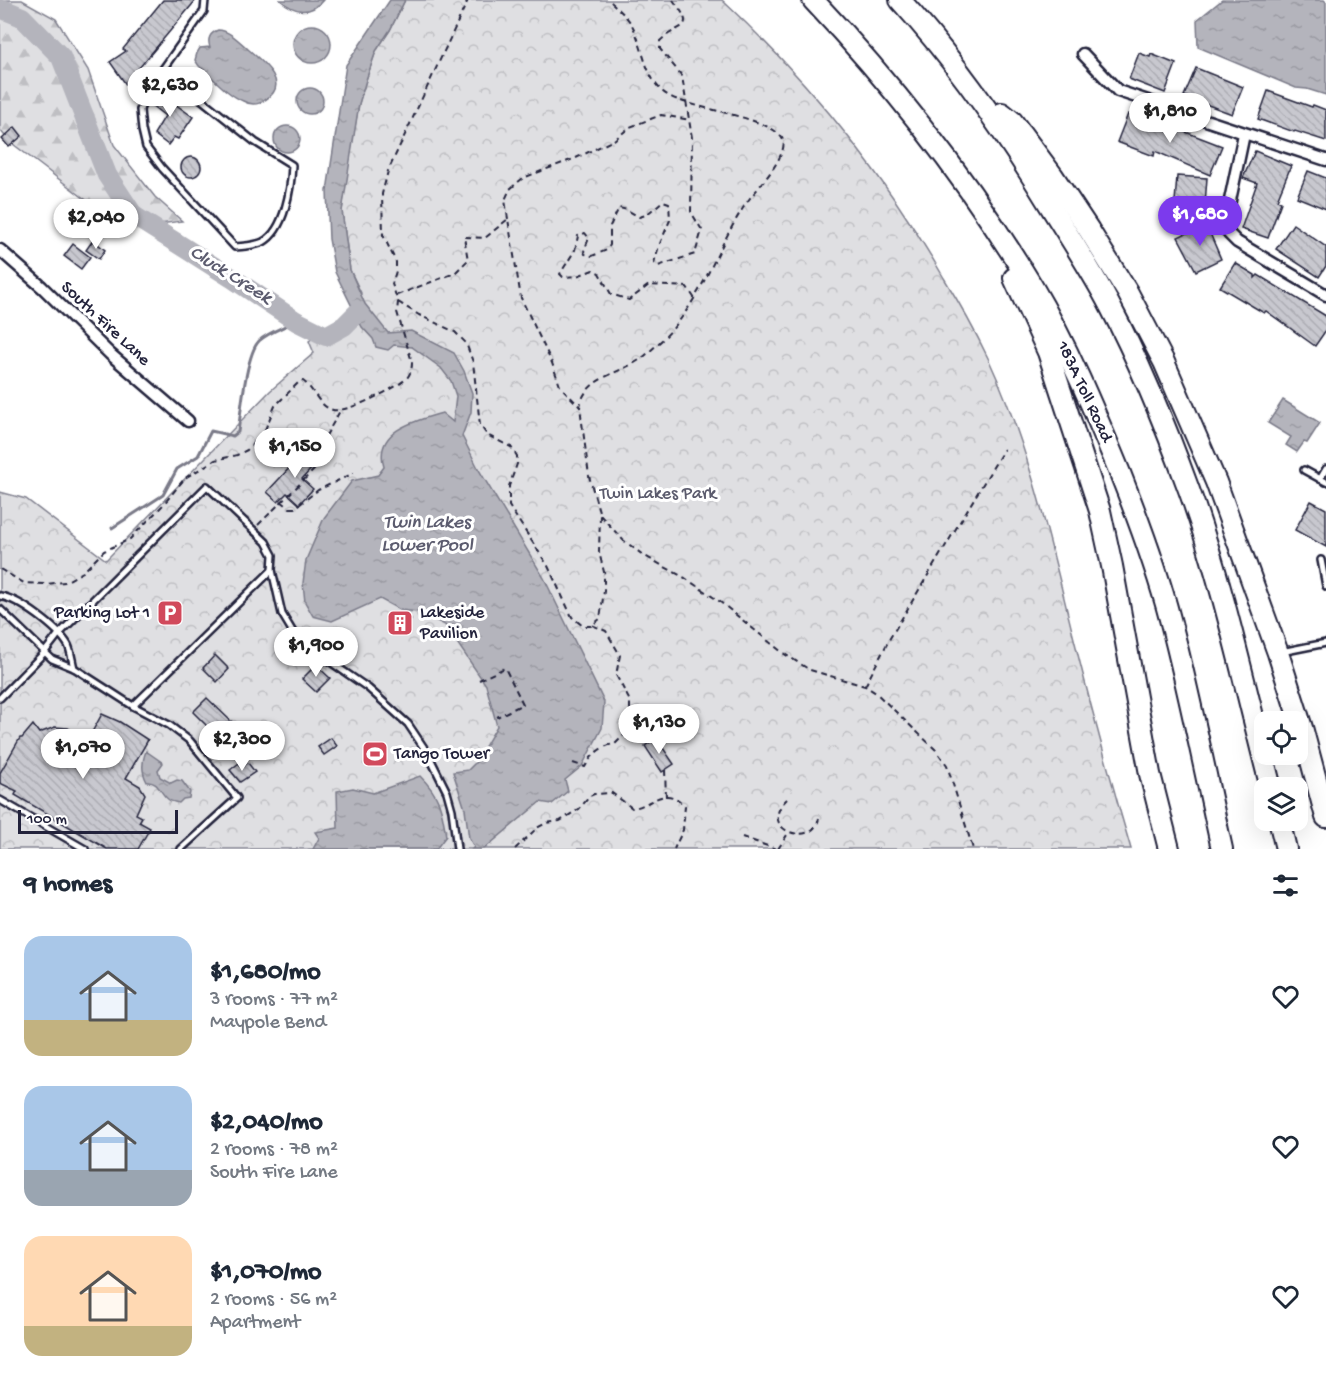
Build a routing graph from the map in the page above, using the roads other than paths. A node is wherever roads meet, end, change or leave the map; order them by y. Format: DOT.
graph roads {
  1 [pos="206,0"];
  2 [pos="813,0"];
  3 [pos="900,0"];
  4 [pos="1083,54"];
  5 [pos="163,69"];
  6 [pos="967,81"];
  7 [pos="1244,134"];
  8 [pos="1326,160"];
  9 [pos="989,220"];
  10 [pos="0,250"];
  11 [pos="1326,295"];
  12 [pos="188,421"];
  13 [pos="1326,469"];
  14 [pos="1304,470"];
  15 [pos="1323,481"];
  16 [pos="1320,560"];
  17 [pos="272,570"];
  18 [pos="1326,586"];
  19 [pos="0,596"];
  20 [pos="0,609"];
  21 [pos="58,635"];
  22 [pos="1326,643"];
  23 [pos="44,653"];
  24 [pos="1278,653"];
  25 [pos="74,668"];
  26 [pos="0,698"];
  27 [pos="133,706"];
  28 [pos="1268,777"];
  29 [pos="0,800"];
  30 [pos="1326,817"];
  31 [pos="1282,831"];
  32 [pos="85,849"];
  33 [pos="181,849"];
  34 [pos="457,849"];
  35 [pos="1169,849"];
  36 [pos="1222,849"];
  37 [pos="1286,849"];
  1 -- 5 [label="lane"];
  2 -- 9 [label="highway, 183A Toll Road"];
  3 -- 6 [label="highway"];
  4 -- 7 [label="street"];
  5 -- 5 [label="lane"];
  6 -- 24 [label="highway"];
  6 -- 28 [label="highway"];
  7 -- 8 [label="street"];
  7 -- 11 [label="street"];
  9 -- 35 [label="highway"];
  9 -- 36 [label="highway, 183A Toll Road"];
  10 -- 12 [label="street, South Fire Lane"];
  13 -- 15 [label="lane"];
  14 -- 15 [label="lane"];
  16 -- 18 [label="lane"];
  17 -- 21 [label="lane"];
  17 -- 27 [label="lane"];
  17 -- 34 [label="lane"];
  19 -- 21 [label="lane"];
  20 -- 23 [label="lane"];
  21 -- 23 [label="lane"];
  21 -- 25 [label="lane"];
  22 -- 24 [label="lane"];
  23 -- 25 [label="lane"];
  23 -- 26 [label="lane"];
  24 -- 30 [label="highway"];
  25 -- 27 [label="lane"];
  27 -- 33 [label="lane"];
  29 -- 32 [label="lane"];
  31 -- 37 [label="highway"];
}
